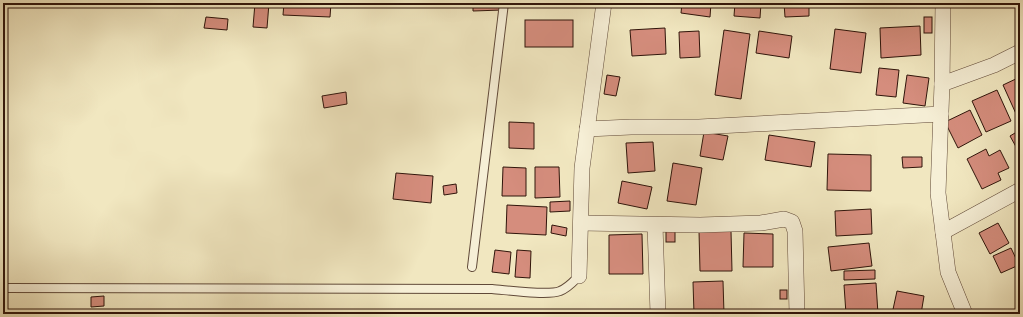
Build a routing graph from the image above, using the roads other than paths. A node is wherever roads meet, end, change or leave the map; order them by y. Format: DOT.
graph roads {
  1 [pos="504,3"];
  2 [pos="604,3"];
  3 [pos="943,3"];
  4 [pos="1020,52"];
  5 [pos="942,84"];
  6 [pos="941,114"];
  7 [pos="587,129"];
  8 [pos="1020,190"];
  9 [pos="581,223"];
  10 [pos="655,225"];
  11 [pos="943,232"];
  12 [pos="472,267"];
  13 [pos="579,276"];
  14 [pos="3,288"];
  15 [pos="658,314"];
  16 [pos="797,314"];
  17 [pos="965,314"];
  1 -- 12 [label="lane"];
  2 -- 7 [label="street"];
  3 -- 5 [label="street"];
  4 -- 5 [label="street"];
  5 -- 6 [label="street"];
  6 -- 7 [label="street"];
  6 -- 11 [label="street"];
  7 -- 9 [label="street"];
  8 -- 11 [label="street"];
  9 -- 10 [label="street"];
  9 -- 13 [label="street"];
  10 -- 15 [label="street"];
  10 -- 16 [label="street"];
  11 -- 17 [label="street"];
  13 -- 14 [label="lane"];
}
